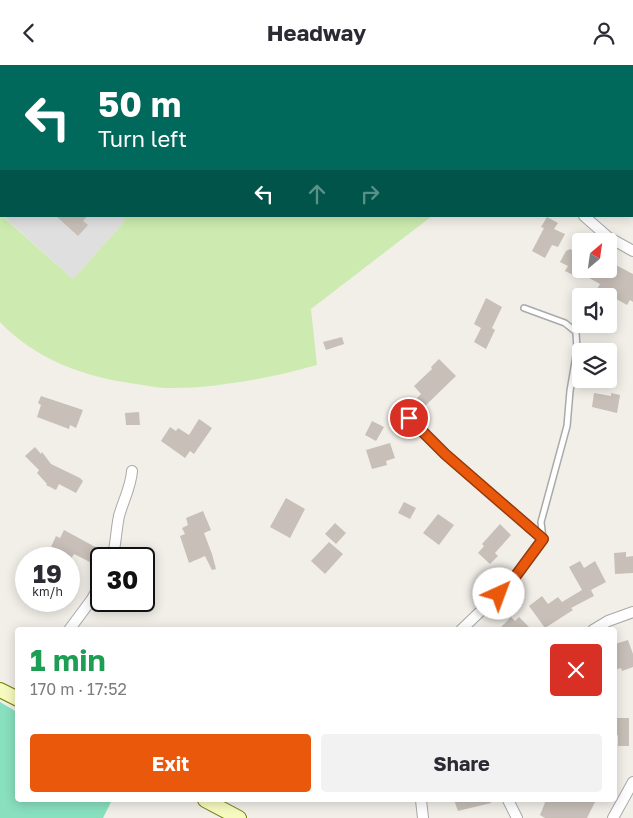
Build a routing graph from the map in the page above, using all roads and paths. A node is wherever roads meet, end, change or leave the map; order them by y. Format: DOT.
graph roads {
  1 [pos="585,217"];
  2 [pos="633,251"];
  3 [pos="524,308"];
  4 [pos="409,418"];
  5 [pos="132,471"];
  6 [pos="543,539"];
  7 [pos="115,547"];
  8 [pos="90,602"];
  9 [pos="633,612"];
  10 [pos="71,627"];
  11 [pos="464,627"];
  12 [pos="598,627"];
  13 [pos="0,690"];
  14 [pos="15,697"];
  15 [pos="633,781"];
  16 [pos="209,802"];
  17 [pos="420,802"];
  18 [pos="509,802"];
  19 [pos="239,818"];
  20 [pos="423,818"];
  21 [pos="517,818"];
  22 [pos="613,818"];
  1 -- 2 [label="street"];
  3 -- 6 [label="lane"];
  4 -- 6 [label="lane"];
  5 -- 7 [label="street"];
  6 -- 11 [label="street"];
  8 -- 10 [label="street"];
  9 -- 12 [label="street"];
  13 -- 14 [label="street"];
  15 -- 22 [label="street"];
  16 -- 19 [label="street"];
  17 -- 20 [label="street"];
  18 -- 21 [label="street"];
}
